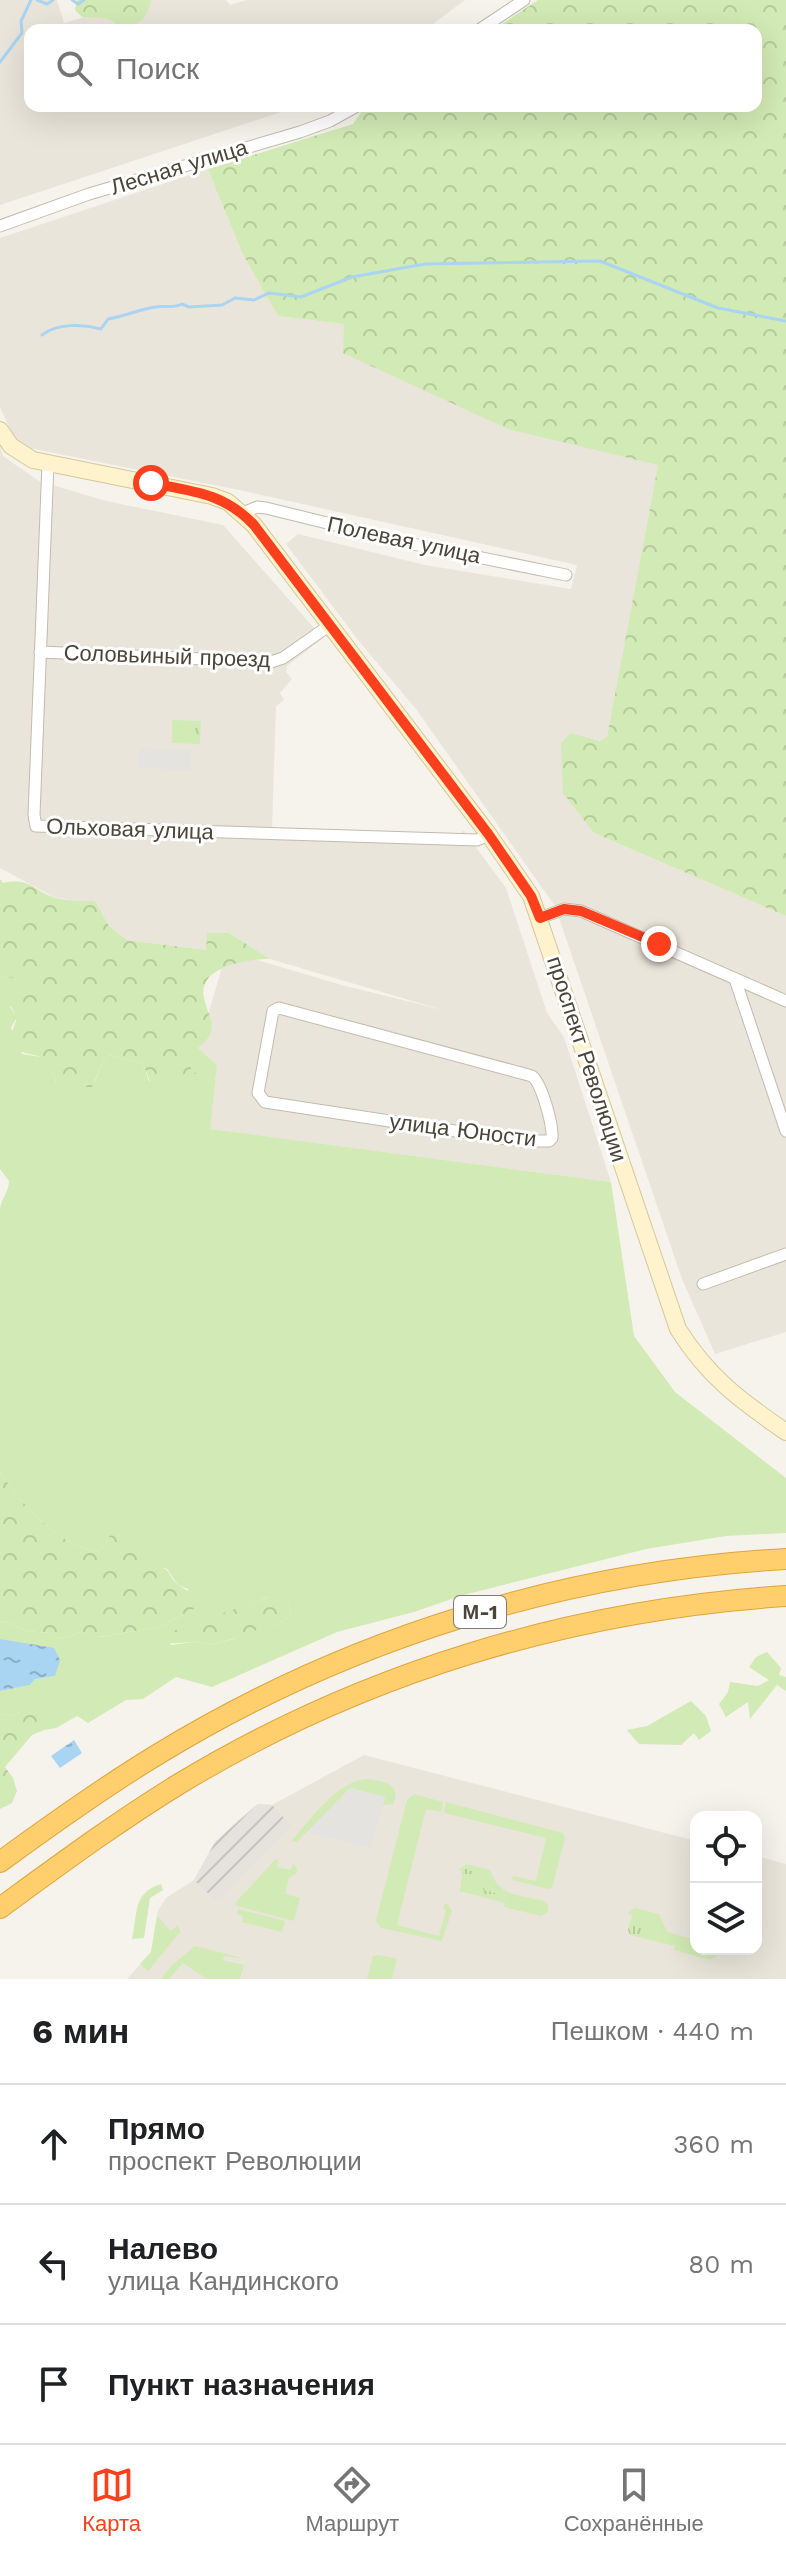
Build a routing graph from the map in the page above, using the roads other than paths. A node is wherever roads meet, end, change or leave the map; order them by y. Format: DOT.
graph roads {
  1 [pos="524,0"];
  2 [pos="488,24"];
  3 [pos="346,112"];
  4 [pos="0,226"];
  5 [pos="0,430"];
  6 [pos="48,463"];
  7 [pos="243,513"];
  8 [pos="566,575"];
  9 [pos="330,625"];
  10 [pos="40,652"];
  11 [pos="489,835"];
  12 [pos="540,918"];
  13 [pos="735,979"];
  14 [pos="786,1001"];
  15 [pos="336,1024"];
  16 [pos="786,1131"];
  17 [pos="786,1254"];
  18 [pos="703,1284"];
  19 [pos="786,1432"];
  20 [pos="786,1559"];
  21 [pos="786,1596"];
  22 [pos="0,1862"];
  23 [pos="0,1908"];
  1 -- 2 [label="street"];
  3 -- 4 [label="street, Лесная улица"];
  5 -- 6 [label="street, проспект Революции"];
  6 -- 7 [label="street, проспект Революции"];
  6 -- 10 [label="street, Ольховая улица"];
  7 -- 8 [label="street, Полевая улица"];
  7 -- 9 [label="street, проспект Революции"];
  9 -- 10 [label="street, Соловьиный проезд"];
  9 -- 11 [label="street, проспект Революции"];
  10 -- 11 [label="street, Ольховая улица"];
  11 -- 12 [label="street, проспект Революции"];
  12 -- 13 [label="street"];
  12 -- 19 [label="street, проспект Революции"];
  13 -- 14 [label="street"];
  13 -- 16 [label="street"];
  15 -- 15 [label="street, улица Юности"];
  17 -- 18 [label="street"];
  20 -- 22 [label="highway, М-1"];
  21 -- 23 [label="highway, М-1"];
}
